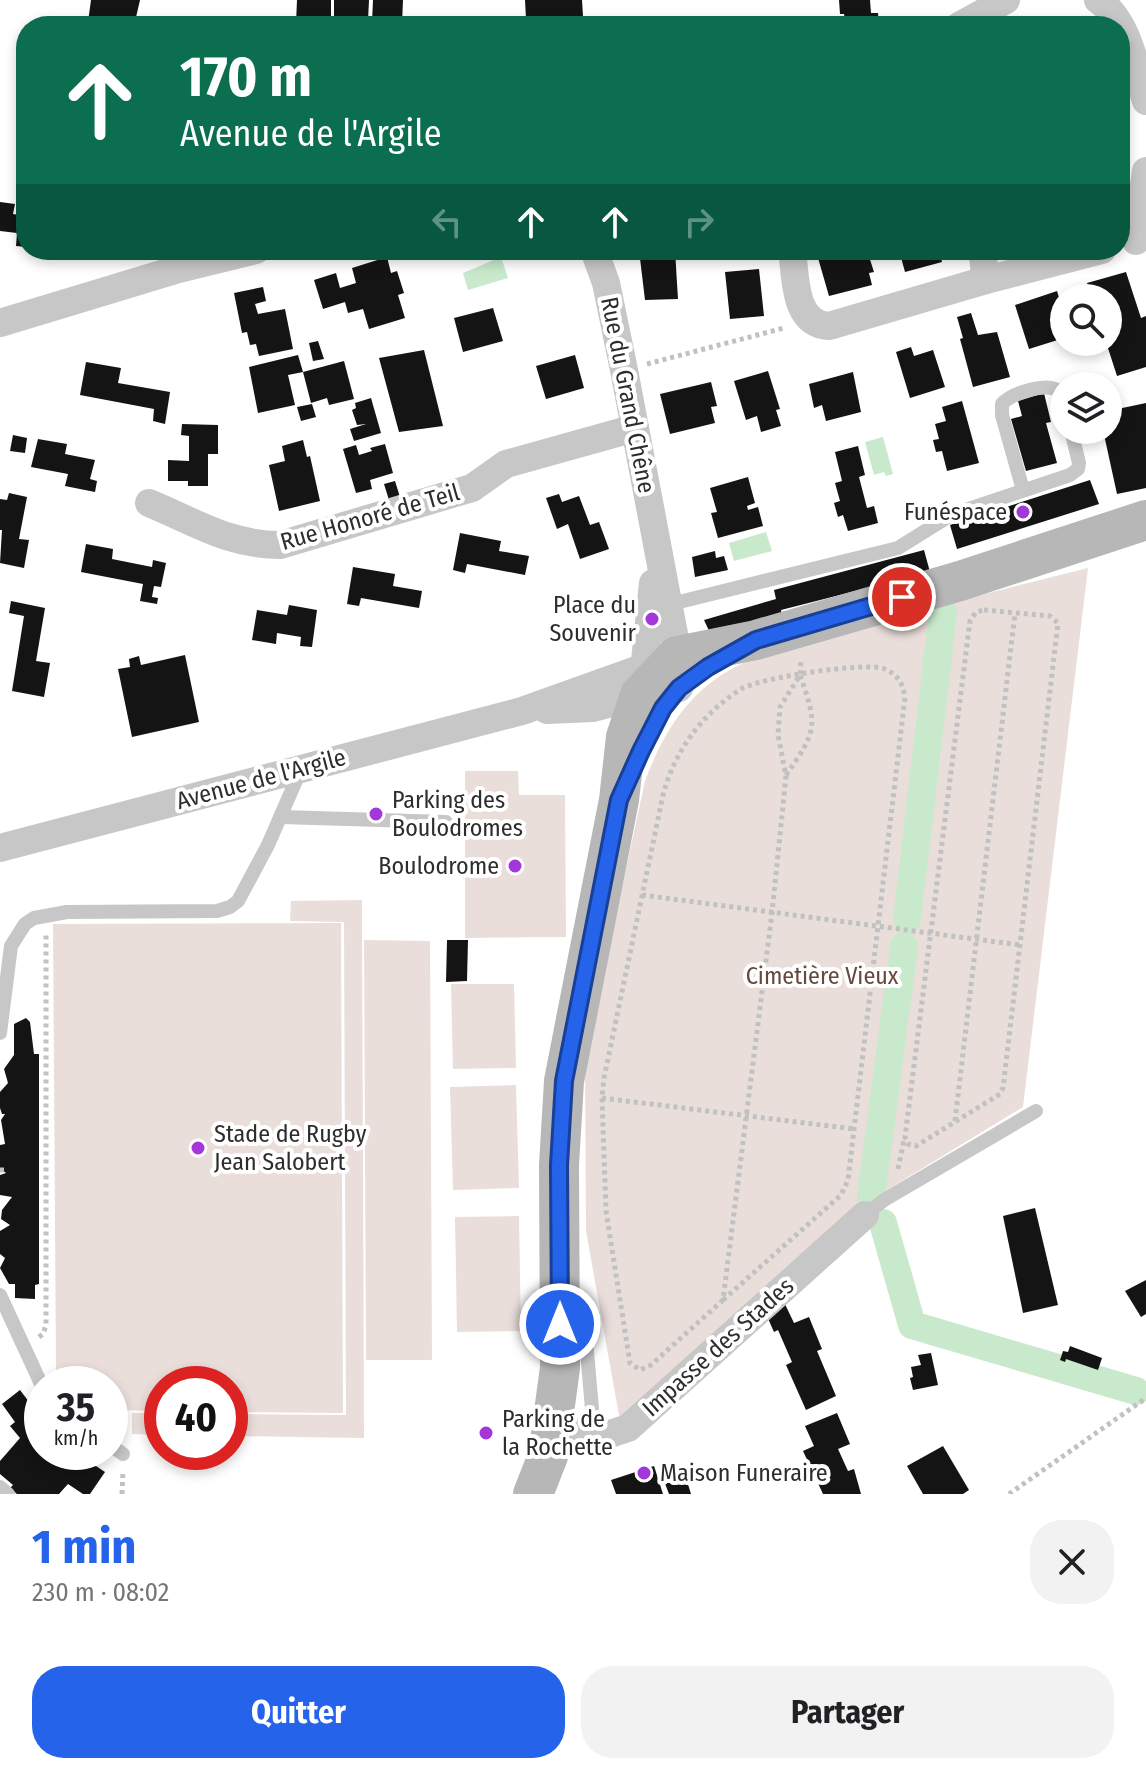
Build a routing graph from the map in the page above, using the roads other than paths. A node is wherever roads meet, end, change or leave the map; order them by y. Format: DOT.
graph roads {
  1 [pos="1006,0"];
  2 [pos="1098,0"];
  3 [pos="977,16"];
  4 [pos="1115,16"];
  5 [pos="1130,53"];
  6 [pos="1146,101"];
  7 [pos="1146,171"];
  8 [pos="1134,242"];
  9 [pos="216,260"];
  10 [pos="598,260"];
  11 [pos="794,260"];
  12 [pos="983,260"];
  13 [pos="1063,260"];
  14 [pos="986,280"];
  15 [pos="0,323"];
  16 [pos="1050,388"];
  17 [pos="635,428"];
  18 [pos="1074,444"];
  19 [pos="1023,490"];
  20 [pos="149,503"];
  21 [pos="1146,520"];
  22 [pos="657,542"];
  23 [pos="667,605"];
  24 [pos="661,675"];
  25 [pos="593,708"];
  26 [pos="522,711"];
  27 [pos="626,737"];
  28 [pos="302,768"];
  29 [pos="619,800"];
  30 [pos="281,817"];
  31 [pos="446,822"];
  32 [pos="0,848"];
  33 [pos="0,1033"];
  34 [pos="1036,1111"];
  35 [pos="865,1215"];
  36 [pos="0,1295"];
  37 [pos="560,1302"];
  38 [pos="33,1366"];
  39 [pos="554,1427"];
  40 [pos="594,1432"];
  41 [pos="0,1487"];
  42 [pos="8,1494"];
  43 [pos="533,1494"];
  1 -- 3 [label="street"];
  2 -- 4 [label="street"];
  5 -- 6 [label="street"];
  7 -- 8 [label="street"];
  9 -- 15 [label="street"];
  10 -- 17 [label="street, Rue du Grand Chêne"];
  11 -- 14 [label="street"];
  12 -- 14 [label="street"];
  13 -- 14 [label="street"];
  16 -- 19 [label="lane"];
  17 -- 20 [label="street, Rue Honoré de Teil"];
  17 -- 22 [label="street, Rue du Grand Chêne"];
  18 -- 19 [label="lane"];
  19 -- 23 [label="lane"];
  21 -- 24 [label="street, Avenue de l'Argile"];
  22 -- 23 [label="street"];
  22 -- 24 [label="street"];
  23 -- 24 [label="street"];
  24 -- 25 [label="street, Avenue de l'Argile"];
  24 -- 26 [label="street, Avenue de l'Argile"];
  24 -- 27 [label="street"];
  24 -- 29 [label="street"];
  25 -- 26 [label="street, Avenue de l'Argile"];
  25 -- 27 [label="street"];
  26 -- 28 [label="street, Avenue de l'Argile"];
  27 -- 29 [label="street"];
  28 -- 30 [label="lane"];
  28 -- 32 [label="street, Avenue de l'Argile"];
  29 -- 37 [label="street"];
  30 -- 31 [label="lane"];
  30 -- 33 [label="lane"];
  34 -- 35 [label="lane"];
  35 -- 40 [label="street, Impasse des Stades"];
  36 -- 38 [label="lane"];
  37 -- 39 [label="street"];
  37 -- 40 [label="lane"];
  39 -- 40 [label="street, Impasse des Stades"];
  39 -- 43 [label="street"];
  41 -- 42 [label="lane"];
}
